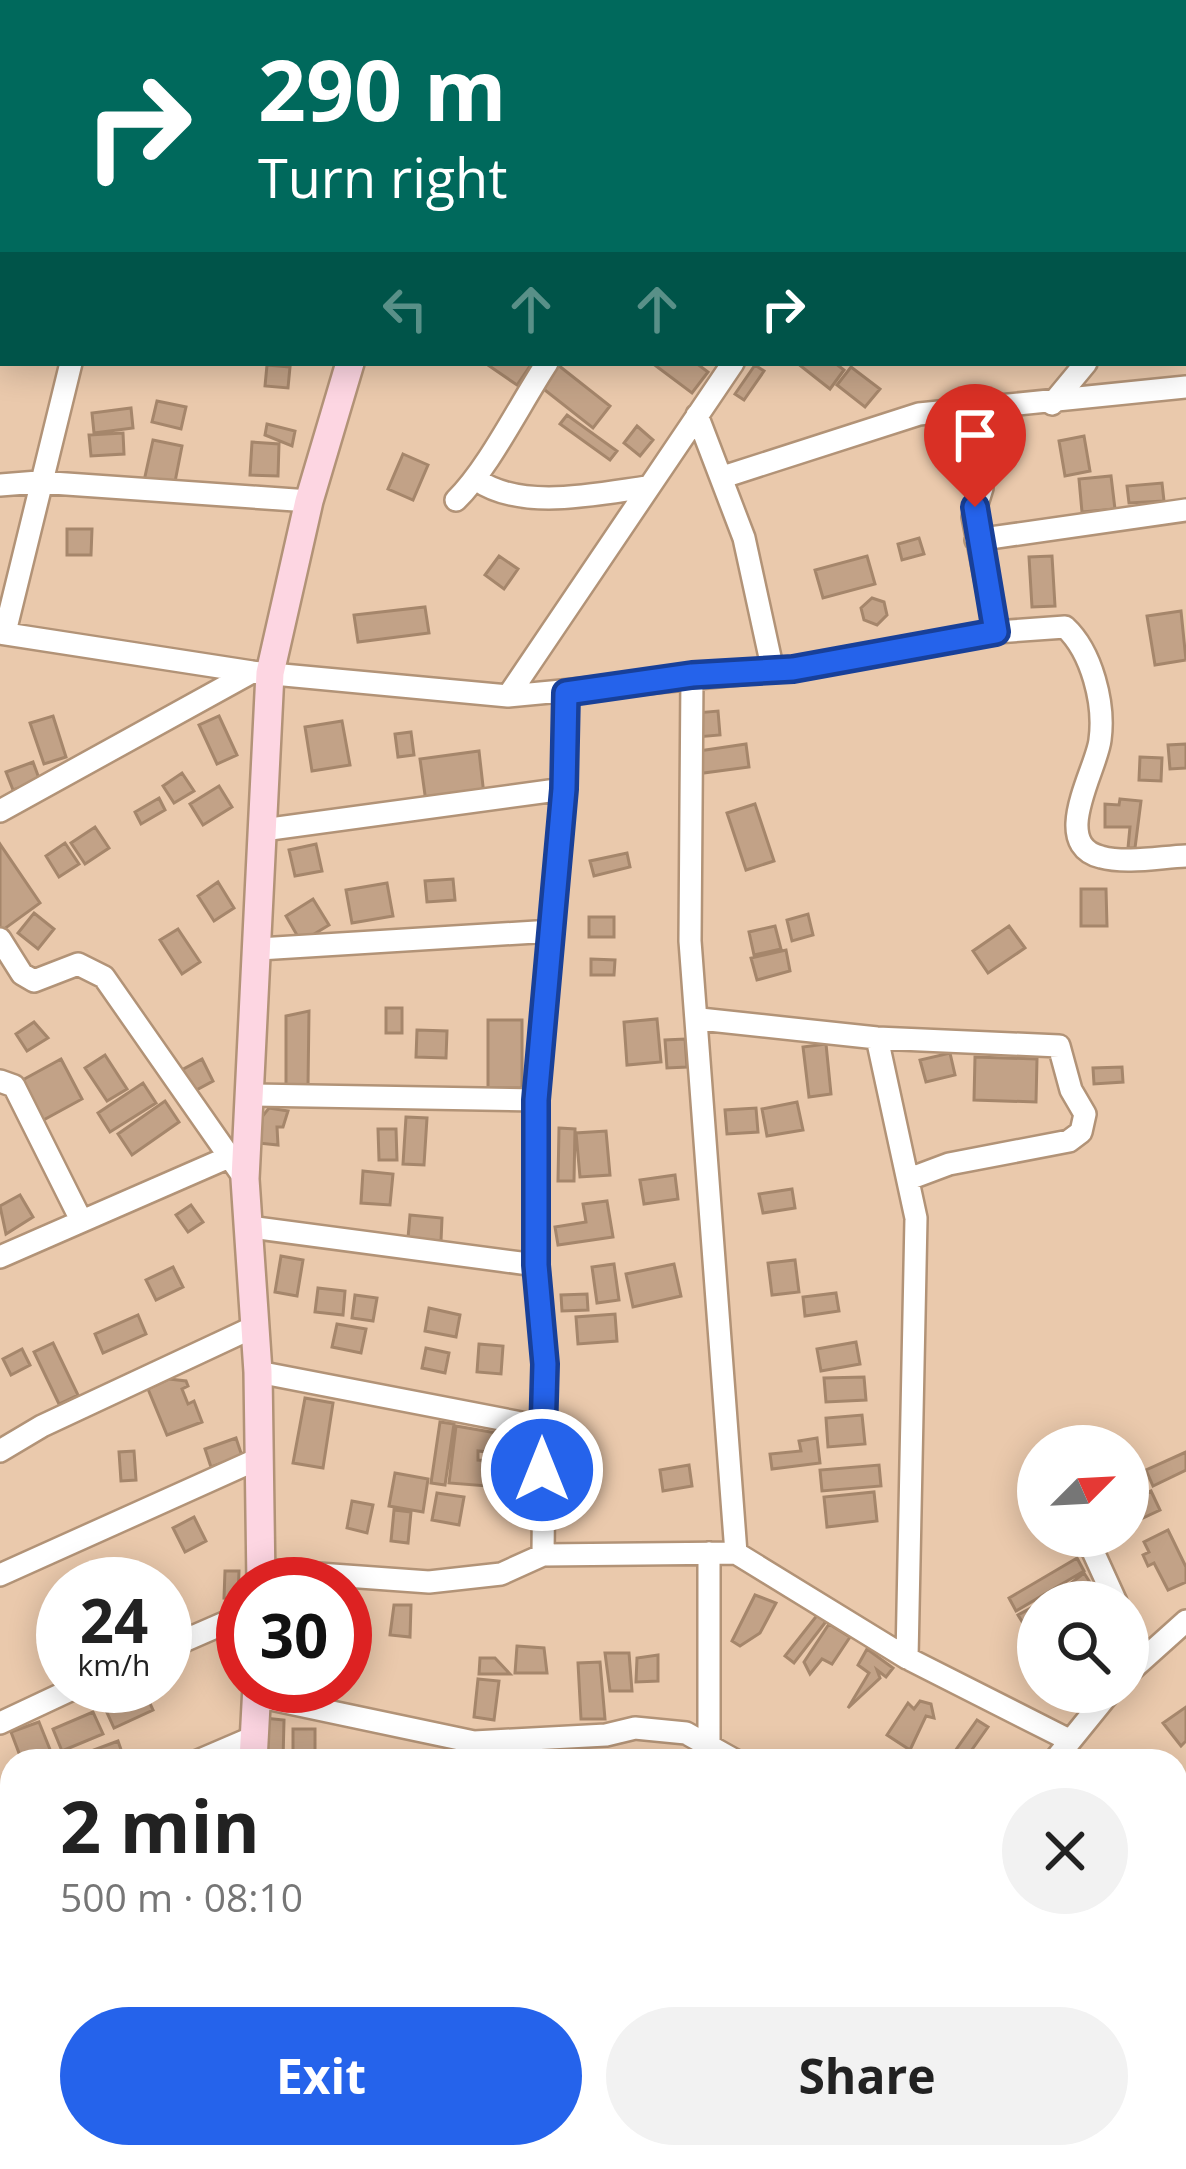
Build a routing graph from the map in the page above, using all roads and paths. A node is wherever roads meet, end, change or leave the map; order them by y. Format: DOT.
graph roads {
  1 [pos="70,366"];
  2 [pos="349,366"];
  3 [pos="546,366"];
  4 [pos="731,366"];
  5 [pos="1084,366"];
  6 [pos="1186,387"];
  7 [pos="1052,404"];
  8 [pos="981,408"];
  9 [pos="697,415"];
  10 [pos="723,477"];
  11 [pos="477,480"];
  12 [pos="38,482"];
  13 [pos="0,484"];
  14 [pos="647,487"];
  15 [pos="309,500"];
  16 [pos="456,500"];
  17 [pos="1186,510"];
  18 [pos="976,540"];
  19 [pos="996,632"];
  20 [pos="2,633"];
  21 [pos="773,670"];
  22 [pos="261,672"];
  23 [pos="692,675"];
  24 [pos="566,693"];
  25 [pos="508,696"];
  26 [pos="564,789"];
  27 [pos="0,811"];
  28 [pos="263,830"];
  29 [pos="1186,856"];
  30 [pos="552,931"];
  31 [pos="0,939"];
  32 [pos="259,949"];
  33 [pos="700,1018"];
  34 [pos="877,1038"];
  35 [pos="0,1081"];
  36 [pos="248,1095"];
  37 [pos="536,1100"];
  38 [pos="237,1168"];
  39 [pos="909,1179"];
  40 [pos="81,1220"];
  41 [pos="250,1227"];
  42 [pos="0,1257"];
  43 [pos="536,1265"];
  44 [pos="256,1326"];
  45 [pos="258,1372"];
  46 [pos="542,1427"];
  47 [pos="0,1451"];
  48 [pos="260,1458"];
  49 [pos="709,1552"];
  50 [pos="736,1553"];
  51 [pos="543,1555"];
  52 [pos="262,1557"];
  53 [pos="0,1575"];
  54 [pos="372,1580"];
  55 [pos="1186,1621"];
  56 [pos="1149,1654"];
  57 [pos="907,1658"];
  58 [pos="36,1706"];
  59 [pos="255,1713"];
  60 [pos="342,1713"];
  61 [pos="1092,1713"];
  62 [pos="0,1723"];
  63 [pos="1069,1740"];
  64 [pos="254,1749"];
  65 [pos="708,1749"];
  66 [pos="714,1749"];
  67 [pos="1063,1749"];
  1 -- 12 [label="street"];
  2 -- 15 [label="street"];
  3 -- 11 [label="street"];
  4 -- 9 [label="street"];
  5 -- 7 [label="street"];
  6 -- 7 [label="street"];
  7 -- 8 [label="street"];
  8 -- 10 [label="street"];
  8 -- 18 [label="street"];
  9 -- 10 [label="street"];
  9 -- 14 [label="street"];
  10 -- 21 [label="street"];
  11 -- 14 [label="street"];
  11 -- 16 [label="street"];
  12 -- 13 [label="street"];
  12 -- 15 [label="street"];
  12 -- 20 [label="street"];
  14 -- 25 [label="street"];
  15 -- 22 [label="street"];
  17 -- 18 [label="street"];
  18 -- 19 [label="street"];
  19 -- 21 [label="street"];
  19 -- 29 [label="street"];
  20 -- 22 [label="street"];
  21 -- 23 [label="street"];
  22 -- 25 [label="street"];
  22 -- 27 [label="street"];
  22 -- 28 [label="street"];
  23 -- 24 [label="street"];
  23 -- 33 [label="street"];
  24 -- 25 [label="street"];
  24 -- 26 [label="street"];
  26 -- 28 [label="street"];
  26 -- 30 [label="street"];
  28 -- 32 [label="street"];
  30 -- 32 [label="street"];
  30 -- 37 [label="street"];
  31 -- 38 [label="street"];
  32 -- 36 [label="street"];
  33 -- 34 [label="street"];
  33 -- 50 [label="street"];
  34 -- 39 [label="street"];
  34 -- 39 [label="street"];
  35 -- 40 [label="street"];
  36 -- 37 [label="street"];
  36 -- 38 [label="street"];
  37 -- 43 [label="street"];
  38 -- 40 [label="street"];
  38 -- 41 [label="street"];
  39 -- 57 [label="street"];
  40 -- 42 [label="street"];
  41 -- 43 [label="street"];
  41 -- 44 [label="street"];
  43 -- 46 [label="street"];
  44 -- 45 [label="street"];
  44 -- 47 [label="street"];
  45 -- 46 [label="street"];
  45 -- 48 [label="street"];
  46 -- 51 [label="street"];
  48 -- 52 [label="street"];
  48 -- 53 [label="street"];
  49 -- 50 [label="street"];
  49 -- 51 [label="street"];
  49 -- 66 [label="street"];
  50 -- 57 [label="street"];
  51 -- 54 [label="street"];
  55 -- 56 [label="street"];
  57 -- 63 [label="street"];
  58 -- 62 [label="street"];
  59 -- 64 [label="street"];
  60 -- 65 [label="street"];
  61 -- 63 [label="street"];
  63 -- 67 [label="street"];
}
